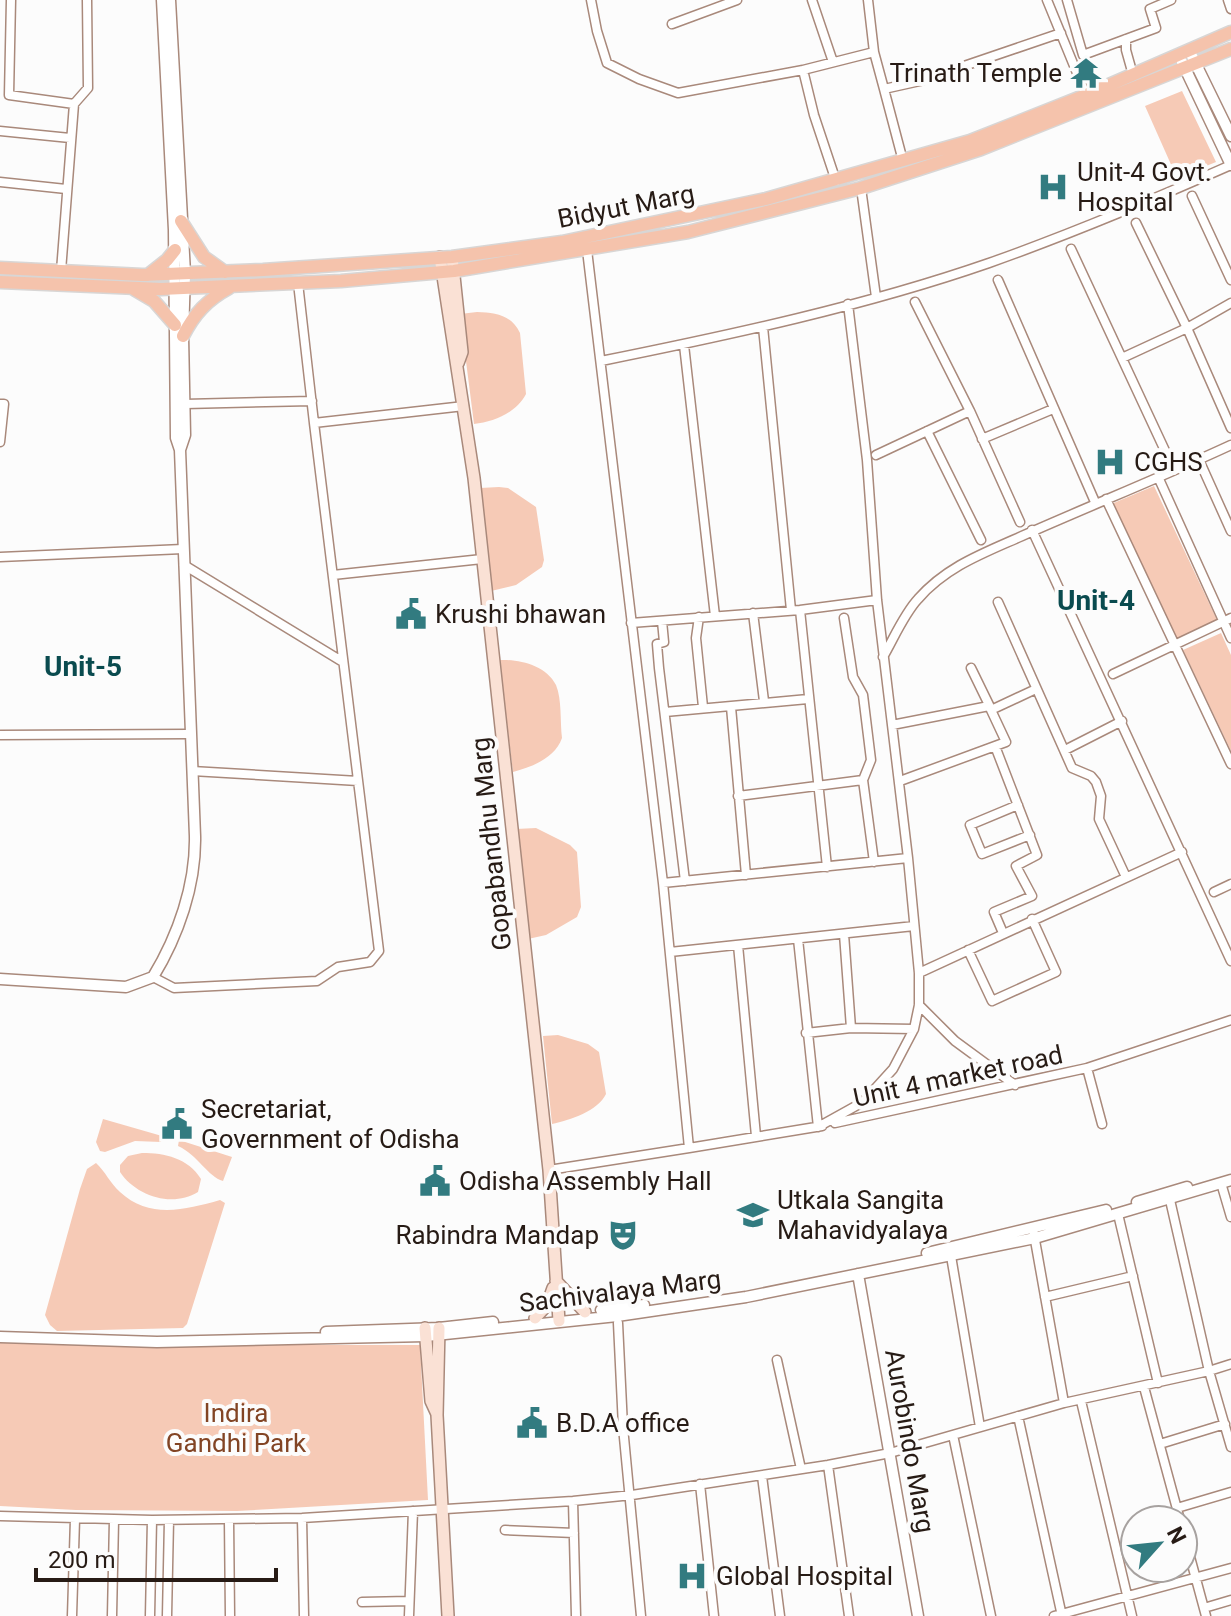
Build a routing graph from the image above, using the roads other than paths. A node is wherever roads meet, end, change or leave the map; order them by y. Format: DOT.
graph roads {
  1 [pos="11,0"];
  2 [pos="87,0"];
  3 [pos="162,0"];
  4 [pos="170,0"];
  5 [pos="591,0"];
  6 [pos="737,0"];
  7 [pos="812,0"];
  8 [pos="868,0"];
  9 [pos="1047,0"];
  10 [pos="1067,0"];
  11 [pos="1171,0"];
  12 [pos="1228,0"];
  13 [pos="1231,9"];
  14 [pos="672,24"];
  15 [pos="1231,32"];
  16 [pos="1061,33"];
  17 [pos="1126,39"];
  18 [pos="1231,49"];
  19 [pos="874,52"];
  20 [pos="1186,58"];
  21 [pos="833,62"];
  22 [pos="803,70"];
  23 [pos="1133,75"];
  24 [pos="884,89"];
  25 [pos="1086,95"];
  26 [pos="74,104"];
  27 [pos="0,131"];
  28 [pos="1231,136"];
  29 [pos="70,138"];
  30 [pos="903,161"];
  31 [pos="1231,165"];
  32 [pos="836,181"];
  33 [pos="0,182"];
  34 [pos="861,188"];
  35 [pos="66,189"];
  36 [pos="1192,196"];
  37 [pos="685,217"];
  38 [pos="181,221"];
  39 [pos="1136,223"];
  40 [pos="688,232"];
  41 [pos="1071,249"];
  42 [pos="175,250"];
  43 [pos="587,250"];
  44 [pos="446,257"];
  45 [pos="0,268"];
  46 [pos="61,271"];
  47 [pos="448,271"];
  48 [pos="225,272"];
  49 [pos="180,273"];
  50 [pos="148,275"];
  51 [pos="998,280"];
  52 [pos="1231,280"];
  53 [pos="0,282"];
  54 [pos="298,283"];
  55 [pos="232,286"];
  56 [pos="132,288"];
  57 [pos="180,288"];
  58 [pos="876,297"];
  59 [pos="915,302"];
  60 [pos="1231,303"];
  61 [pos="848,304"];
  62 [pos="175,325"];
  63 [pos="763,327"];
  64 [pos="1187,328"];
  65 [pos="183,336"];
  66 [pos="684,345"];
  67 [pos="1122,358"];
  68 [pos="601,361"];
  69 [pos="312,401"];
  70 [pos="0,404"];
  71 [pos="180,404"];
  72 [pos="464,406"];
  73 [pos="1053,409"];
  74 [pos="970,411"];
  75 [pos="314,423"];
  76 [pos="1231,428"];
  77 [pos="927,431"];
  78 [pos="982,439"];
  79 [pos="0,442"];
  80 [pos="1231,445"];
  81 [pos="876,455"];
  82 [pos="1199,460"];
  83 [pos="1174,470"];
  84 [pos="1159,479"];
  85 [pos="1106,499"];
  86 [pos="1095,502"];
  87 [pos="1020,522"];
  88 [pos="1032,530"];
  89 [pos="1231,531"];
  90 [pos="981,540"];
  91 [pos="183,549"];
  92 [pos="0,557"];
  93 [pos="482,559"];
  94 [pos="184,565"];
  95 [pos="333,575"];
  96 [pos="877,600"];
  97 [pos="998,602"];
  98 [pos="796,610"];
  99 [pos="753,613"];
  100 [pos="715,616"];
  101 [pos="699,617"];
  102 [pos="844,618"];
  103 [pos="1227,620"];
  104 [pos="662,621"];
  105 [pos="631,623"];
  106 [pos="1231,638"];
  107 [pos="1174,645"];
  108 [pos="883,657"];
  109 [pos="343,662"];
  110 [pos="971,668"];
  111 [pos="1113,674"];
  112 [pos="1036,689"];
  113 [pos="808,699"];
  114 [pos="764,701"];
  115 [pos="703,707"];
  116 [pos="731,707"];
  117 [pos="990,708"];
  118 [pos="665,712"];
  119 [pos="1122,721"];
  120 [pos="892,725"];
  121 [pos="190,734"];
  122 [pos="0,735"];
  123 [pos="995,746"];
  124 [pos="1065,750"];
  125 [pos="1231,764"];
  126 [pos="192,771"];
  127 [pos="863,780"];
  128 [pos="358,781"];
  129 [pos="900,781"];
  130 [pos="820,787"];
  131 [pos="738,796"];
  132 [pos="1018,805"];
  133 [pos="1030,835"];
  134 [pos="1182,852"];
  135 [pos="908,858"];
  136 [pos="874,862"];
  137 [pos="827,867"];
  138 [pos="746,875"];
  139 [pos="1126,877"];
  140 [pos="685,881"];
  141 [pos="663,883"];
  142 [pos="1231,884"];
  143 [pos="1214,892"];
  144 [pos="1032,919"];
  145 [pos="914,926"];
  146 [pos="1003,933"];
  147 [pos="844,934"];
  148 [pos="798,939"];
  149 [pos="738,945"];
  150 [pos="968,950"];
  151 [pos="670,952"];
  152 [pos="1231,961"];
  153 [pos="919,973"];
  154 [pos="153,977"];
  155 [pos="0,979"];
  156 [pos="919,1005"];
  157 [pos="1231,1020"];
  158 [pos="851,1028"];
  159 [pos="914,1029"];
  160 [pos="806,1033"];
  161 [pos="1087,1068"];
  162 [pos="1015,1085"];
  163 [pos="1102,1124"];
  164 [pos="818,1127"];
  165 [pos="756,1136"];
  166 [pos="689,1148"];
  167 [pos="549,1170"];
  168 [pos="1228,1179"];
  169 [pos="1170,1200"];
  170 [pos="1118,1214"];
  171 [pos="1231,1217"];
  172 [pos="1034,1234"];
  173 [pos="951,1256"];
  174 [pos="858,1274"];
  175 [pos="1133,1276"];
  176 [pos="556,1280"];
  177 [pos="1045,1297"];
  178 [pos="585,1312"];
  179 [pos="535,1318"];
  180 [pos="558,1318"];
  181 [pos="618,1323"];
  182 [pos="425,1332"];
  183 [pos="439,1332"];
  184 [pos="0,1336"];
  185 [pos="777,1360"];
  186 [pos="1231,1364"];
  187 [pos="1209,1371"];
  188 [pos="1158,1383"];
  189 [pos="1144,1387"];
  190 [pos="1081,1401"];
  191 [pos="1064,1403"];
  192 [pos="437,1415"];
  193 [pos="1018,1416"];
  194 [pos="1225,1424"];
  195 [pos="980,1427"];
  196 [pos="953,1435"];
  197 [pos="1160,1444"];
  198 [pos="1231,1447"];
  199 [pos="890,1453"];
  200 [pos="828,1465"];
  201 [pos="801,1469"];
  202 [pos="762,1476"];
  203 [pos="700,1484"];
  204 [pos="1231,1492"];
  205 [pos="632,1495"];
  206 [pos="573,1501"];
  207 [pos="1176,1504"];
  208 [pos="1190,1504"];
  209 [pos="442,1508"];
  210 [pos="413,1511"];
  211 [pos="0,1516"];
  212 [pos="302,1518"];
  213 [pos="75,1519"];
  214 [pos="114,1520"];
  215 [pos="152,1520"];
  216 [pos="169,1520"];
  217 [pos="229,1520"];
  218 [pos="505,1530"];
  219 [pos="574,1533"];
  220 [pos="1231,1568"];
  221 [pos="1199,1578"];
  222 [pos="1176,1584"];
  223 [pos="1197,1584"];
  224 [pos="1128,1597"];
  225 [pos="1231,1600"];
  226 [pos="409,1601"];
  227 [pos="362,1602"];
  228 [pos="1205,1612"];
  229 [pos="1059,1615"];
  230 [pos="72,1616"];
  231 [pos="112,1616"];
  232 [pos="150,1616"];
  233 [pos="167,1616"];
  234 [pos="230,1616"];
  235 [pos="304,1616"];
  236 [pos="409,1616"];
  237 [pos="448,1616"];
  238 [pos="576,1616"];
  239 [pos="641,1616"];
  240 [pos="714,1616"];
  241 [pos="780,1616"];
  242 [pos="849,1616"];
  243 [pos="918,1616"];
  244 [pos="991,1616"];
  245 [pos="1132,1616"];
  1 -- 26 [label="street"];
  2 -- 26 [label="street"];
  3 -- 42 [label="street"];
  4 -- 38 [label="street"];
  5 -- 22 [label="street"];
  6 -- 14 [label="street"];
  7 -- 21 [label="street"];
  8 -- 19 [label="street"];
  9 -- 16 [label="street"];
  10 -- 17 [label="street"];
  11 -- 17 [label="street"];
  12 -- 13 [label="street"];
  15 -- 20 [label="main road, Bidyut Marg"];
  16 -- 24 [label="street"];
  16 -- 25 [label="street"];
  17 -- 23 [label="street"];
  18 -- 20 [label="main road, Bidyut Marg"];
  19 -- 21 [label="street"];
  19 -- 24 [label="street"];
  20 -- 23 [label="main road, Bidyut Marg"];
  20 -- 28 [label="street"];
  20 -- 31 [label="street"];
  20 -- 34 [label="main road, Bidyut Marg"];
  21 -- 22 [label="street"];
  22 -- 32 [label="street"];
  23 -- 25 [label="main road, Bidyut Marg"];
  24 -- 30 [label="street"];
  25 -- 30 [label="main road, Bidyut Marg"];
  26 -- 29 [label="street"];
  27 -- 29 [label="street"];
  29 -- 35 [label="street"];
  30 -- 32 [label="main road, Bidyut Marg"];
  31 -- 58 [label="street"];
  32 -- 37 [label="main road, Bidyut Marg"];
  33 -- 35 [label="street"];
  34 -- 40 [label="main road, Bidyut Marg"];
  34 -- 58 [label="street"];
  35 -- 46 [label="street"];
  36 -- 52 [label="street"];
  37 -- 40 [label="main road"];
  37 -- 44 [label="main road, Bidyut Marg"];
  38 -- 48 [label="main road"];
  38 -- 49 [label="street"];
  39 -- 64 [label="street"];
  40 -- 43 [label="main road, Bidyut Marg"];
  41 -- 67 [label="street"];
  42 -- 49 [label="street"];
  42 -- 50 [label="main road"];
  43 -- 47 [label="main road, Bidyut Marg"];
  43 -- 68 [label="street"];
  44 -- 47 [label="main road, Gopabandhu Marg"];
  44 -- 48 [label="main road, Bidyut Marg"];
  45 -- 46 [label="main road, Bidyut Marg"];
  46 -- 50 [label="main road, Bidyut Marg"];
  47 -- 54 [label="main road, Bidyut Marg"];
  47 -- 72 [label="main road, Gopabandhu Marg"];
  48 -- 49 [label="main road, Bidyut Marg"];
  49 -- 50 [label="main road, Bidyut Marg"];
  49 -- 57 [label="street"];
  51 -- 73 [label="street"];
  53 -- 56 [label="main road, Bidyut Marg"];
  54 -- 55 [label="main road, Bidyut Marg"];
  54 -- 69 [label="street"];
  55 -- 57 [label="main road, Bidyut Marg"];
  55 -- 65 [label="main road"];
  56 -- 57 [label="main road, Bidyut Marg"];
  56 -- 62 [label="main road"];
  57 -- 62 [label="street"];
  57 -- 65 [label="street"];
  58 -- 61 [label="street"];
  59 -- 74 [label="street"];
  60 -- 64 [label="street"];
  61 -- 63 [label="street"];
  61 -- 96 [label="street"];
  62 -- 71 [label="street"];
  63 -- 66 [label="street"];
  63 -- 98 [label="street"];
  64 -- 67 [label="street"];
  64 -- 76 [label="street"];
  65 -- 71 [label="street"];
  66 -- 68 [label="street"];
  66 -- 100 [label="street"];
  67 -- 83 [label="street"];
  68 -- 105 [label="street"];
  69 -- 71 [label="street"];
  69 -- 75 [label="street"];
  70 -- 79 [label="street"];
  71 -- 91 [label="street"];
  72 -- 75 [label="street"];
  72 -- 93 [label="main road, Gopabandhu Marg"];
  73 -- 78 [label="street"];
  73 -- 86 [label="street"];
  74 -- 77 [label="street"];
  74 -- 78 [label="street"];
  75 -- 95 [label="street"];
  77 -- 81 [label="street"];
  77 -- 90 [label="street"];
  78 -- 87 [label="street"];
  80 -- 82 [label="street"];
  82 -- 83 [label="street"];
  82 -- 89 [label="street"];
  83 -- 84 [label="street"];
  84 -- 85 [label="street"];
  84 -- 103 [label="street"];
  85 -- 86 [label="street"];
  85 -- 107 [label="street"];
  86 -- 88 [label="street"];
  88 -- 108 [label="street"];
  88 -- 119 [label="street"];
  91 -- 92 [label="street"];
  91 -- 94 [label="street"];
  93 -- 95 [label="street"];
  93 -- 167 [label="main road, Gopabandhu Marg"];
  94 -- 109 [label="street"];
  94 -- 121 [label="street"];
  95 -- 109 [label="street"];
  96 -- 98 [label="street"];
  96 -- 108 [label="street"];
  97 -- 112 [label="street"];
  98 -- 99 [label="street"];
  98 -- 113 [label="street"];
  99 -- 100 [label="street"];
  99 -- 114 [label="street"];
  100 -- 101 [label="street"];
  101 -- 104 [label="street"];
  101 -- 115 [label="street"];
  102 -- 127 [label="street"];
  103 -- 106 [label="street"];
  103 -- 107 [label="street"];
  104 -- 105 [label="street"];
  104 -- 118 [label="street"];
  105 -- 141 [label="street"];
  107 -- 111 [label="street"];
  107 -- 125 [label="street"];
  108 -- 120 [label="street"];
  109 -- 128 [label="street"];
  110 -- 117 [label="street"];
  112 -- 117 [label="street"];
  112 -- 124 [label="street"];
  113 -- 114 [label="street"];
  113 -- 130 [label="street"];
  114 -- 116 [label="street"];
  115 -- 116 [label="street"];
  115 -- 118 [label="street"];
  116 -- 131 [label="street"];
  117 -- 120 [label="street"];
  117 -- 123 [label="street"];
  118 -- 140 [label="street"];
  119 -- 124 [label="street"];
  119 -- 134 [label="street"];
  120 -- 129 [label="street"];
  121 -- 122 [label="street"];
  121 -- 126 [label="street"];
  123 -- 129 [label="street"];
  123 -- 132 [label="street"];
  124 -- 139 [label="street"];
  126 -- 128 [label="street"];
  126 -- 154 [label="street"];
  127 -- 130 [label="street"];
  127 -- 136 [label="street"];
  128 -- 154 [label="street"];
  129 -- 135 [label="street"];
  130 -- 131 [label="street"];
  130 -- 137 [label="street"];
  131 -- 138 [label="street"];
  132 -- 133 [label="street"];
  132 -- 133 [label="street"];
  133 -- 146 [label="street"];
  134 -- 139 [label="street"];
  134 -- 152 [label="street"];
  135 -- 136 [label="street"];
  135 -- 145 [label="street"];
  136 -- 137 [label="street"];
  137 -- 138 [label="street"];
  138 -- 140 [label="street"];
  139 -- 144 [label="street"];
  140 -- 141 [label="street"];
  141 -- 151 [label="street"];
  142 -- 143 [label="street"];
  144 -- 146 [label="street"];
  144 -- 150 [label="street"];
  145 -- 147 [label="street"];
  145 -- 153 [label="street"];
  146 -- 150 [label="street"];
  147 -- 148 [label="street"];
  147 -- 158 [label="street"];
  148 -- 149 [label="street"];
  148 -- 160 [label="street"];
  149 -- 151 [label="street"];
  149 -- 165 [label="street"];
  150 -- 153 [label="street"];
  151 -- 166 [label="street"];
  153 -- 156 [label="street"];
  154 -- 155 [label="street"];
  156 -- 159 [label="street"];
  156 -- 162 [label="street"];
  157 -- 161 [label="street, Unit 4 market road"];
  158 -- 159 [label="street"];
  158 -- 160 [label="street"];
  159 -- 164 [label="street"];
  160 -- 164 [label="street"];
  161 -- 162 [label="street, Unit 4 market road"];
  161 -- 163 [label="street"];
  162 -- 164 [label="street, Unit 4 market road"];
  164 -- 165 [label="street, Unit 4 market road"];
  165 -- 166 [label="street, Unit 4 market road"];
  166 -- 167 [label="street, Unit 4 market road"];
  167 -- 176 [label="main road, Gopabandhu Marg"];
  168 -- 169 [label="street, Sachivalaya Marg"];
  168 -- 171 [label="street"];
  168 -- 172 [label="street, Sachivalaya Marg"];
  169 -- 170 [label="street, Sachivalaya Marg"];
  169 -- 187 [label="street"];
  170 -- 172 [label="street, Sachivalaya Marg"];
  170 -- 175 [label="street"];
  172 -- 173 [label="street, Sachivalaya Marg"];
  172 -- 177 [label="street"];
  172 -- 178 [label="street, Sachivalaya Marg"];
  173 -- 174 [label="street, Sachivalaya Marg"];
  173 -- 195 [label="street"];
  174 -- 180 [label="street, Sachivalaya Marg"];
  174 -- 199 [label="street, Aurobindo Marg"];
  175 -- 177 [label="street"];
  175 -- 188 [label="street"];
  176 -- 178 [label="main road"];
  176 -- 179 [label="main road"];
  176 -- 180 [label="main road, Gopabandhu Marg"];
  177 -- 191 [label="street"];
  178 -- 180 [label="street, Sachivalaya Marg"];
  179 -- 180 [label="street, Sachivalaya Marg"];
  179 -- 183 [label="street, Sachivalaya Marg"];
  180 -- 183 [label="street, Sachivalaya Marg"];
  181 -- 205 [label="street"];
  182 -- 183 [label="street, Sachivalaya Marg"];
  182 -- 184 [label="street, Sachivalaya Marg"];
  182 -- 192 [label="main road"];
  183 -- 192 [label="main road"];
  185 -- 201 [label="street"];
  186 -- 187 [label="street"];
  187 -- 188 [label="street"];
  187 -- 194 [label="street"];
  188 -- 189 [label="street"];
  189 -- 190 [label="street"];
  189 -- 197 [label="street"];
  190 -- 191 [label="street"];
  190 -- 224 [label="street"];
  191 -- 193 [label="street"];
  192 -- 209 [label="main road"];
  193 -- 195 [label="street"];
  193 -- 229 [label="street"];
  194 -- 197 [label="street"];
  194 -- 198 [label="street"];
  195 -- 196 [label="street"];
  196 -- 199 [label="street"];
  196 -- 244 [label="street"];
  197 -- 207 [label="street"];
  199 -- 200 [label="street"];
  199 -- 243 [label="street, Aurobindo Marg"];
  200 -- 201 [label="street"];
  200 -- 242 [label="street"];
  201 -- 202 [label="street"];
  202 -- 203 [label="street"];
  202 -- 241 [label="street"];
  203 -- 205 [label="street"];
  203 -- 240 [label="street"];
  204 -- 208 [label="street"];
  205 -- 206 [label="street"];
  205 -- 239 [label="street"];
  206 -- 209 [label="street"];
  206 -- 219 [label="street"];
  209 -- 210 [label="street"];
  209 -- 237 [label="main road"];
  210 -- 212 [label="street"];
  210 -- 226 [label="street"];
  211 -- 213 [label="street"];
  212 -- 217 [label="street"];
  212 -- 235 [label="street"];
  213 -- 214 [label="street"];
  213 -- 230 [label="street"];
  214 -- 215 [label="street"];
  214 -- 231 [label="street"];
  215 -- 216 [label="street"];
  215 -- 232 [label="street"];
  216 -- 217 [label="street"];
  216 -- 233 [label="street"];
  217 -- 234 [label="street"];
  218 -- 219 [label="street"];
  219 -- 238 [label="street"];
  220 -- 221 [label="street"];
  222 -- 224 [label="street"];
  223 -- 228 [label="street"];
  224 -- 229 [label="street"];
  224 -- 245 [label="street"];
  225 -- 228 [label="street"];
  226 -- 227 [label="street"];
  226 -- 236 [label="street"];
}
